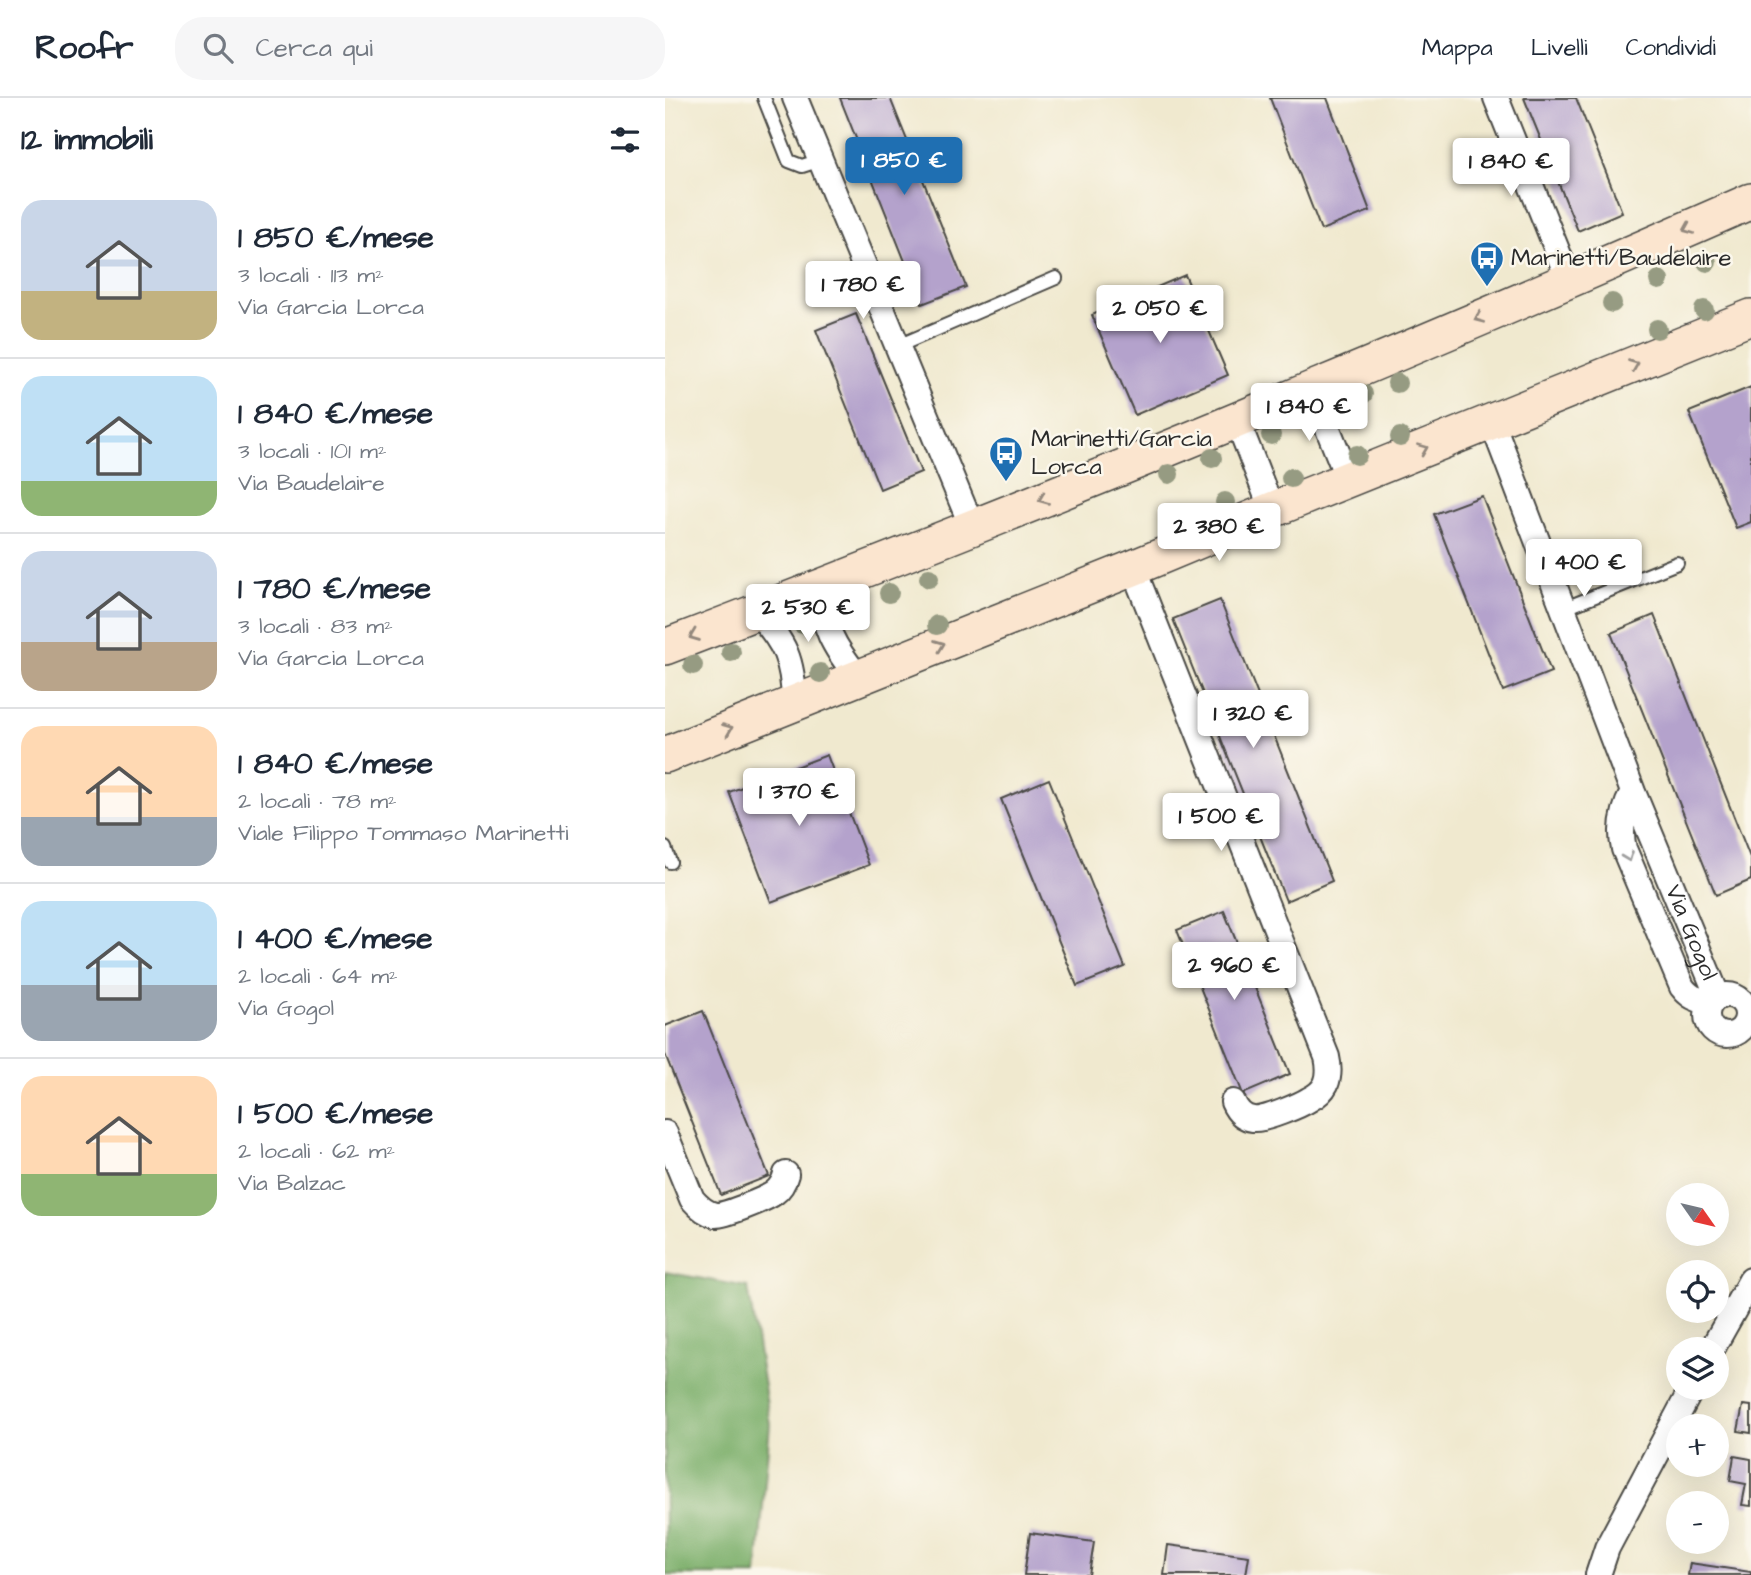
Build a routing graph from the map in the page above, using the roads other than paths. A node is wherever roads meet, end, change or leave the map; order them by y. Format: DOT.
graph roads {
  1 [pos="764,98"];
  2 [pos="795,98"];
  3 [pos="1496,98"];
  4 [pos="821,160"];
  5 [pos="1751,201"];
  6 [pos="1056,278"];
  7 [pos="1569,280"];
  8 [pos="1751,317"];
  9 [pos="898,346"];
  10 [pos="1312,389"];
  11 [pos="1237,420"];
  12 [pos="1492,422"];
  13 [pos="1348,479"];
  14 [pos="1272,510"];
  15 [pos="972,527"];
  16 [pos="1677,563"];
  17 [pos="1133,568"];
  18 [pos="819,587"];
  19 [pos="1563,609"];
  20 [pos="757,612"];
  21 [pos="665,647"];
  22 [pos="857,677"];
  23 [pos="795,702"];
  24 [pos="665,755"];
  25 [pos="665,848"];
  26 [pos="670,862"];
  27 [pos="1717,998"];
  28 [pos="1233,1102"];
  29 [pos="665,1133"];
  30 [pos="786,1174"];
  31 [pos="1751,1280"];
  32 [pos="1719,1337"];
  33 [pos="1686,1400"];
  34 [pos="1598,1575"];
  1 -- 4 [label="lane"];
  2 -- 4 [label="street"];
  3 -- 7 [label="street"];
  4 -- 9 [label="street"];
  5 -- 7 [label="street, one-way"];
  6 -- 9 [label="lane"];
  7 -- 10 [label="street, one-way"];
  12 -- 8 [label="street, one-way"];
  9 -- 15 [label="street"];
  10 -- 11 [label="street"];
  10 -- 13 [label="street"];
  11 -- 14 [label="street"];
  11 -- 15 [label="street, one-way"];
  13 -- 12 [label="street, one-way"];
  12 -- 19 [label="street, Via Gogol"];
  13 -- 14 [label="street"];
  14 -- 17 [label="street"];
  15 -- 18 [label="street"];
  16 -- 19 [label="lane"];
  22 -- 17 [label="street, one-way"];
  17 -- 28 [label="street"];
  18 -- 20 [label="street"];
  18 -- 22 [label="street"];
  19 -- 27 [label="street, Via Gogol"];
  20 -- 21 [label="street, one-way"];
  20 -- 23 [label="street"];
  22 -- 23 [label="street"];
  24 -- 23 [label="street, one-way"];
  25 -- 26 [label="lane"];
  29 -- 30 [label="street"];
  31 -- 32 [label="street"];
  33 -- 34 [label="street"];
}
